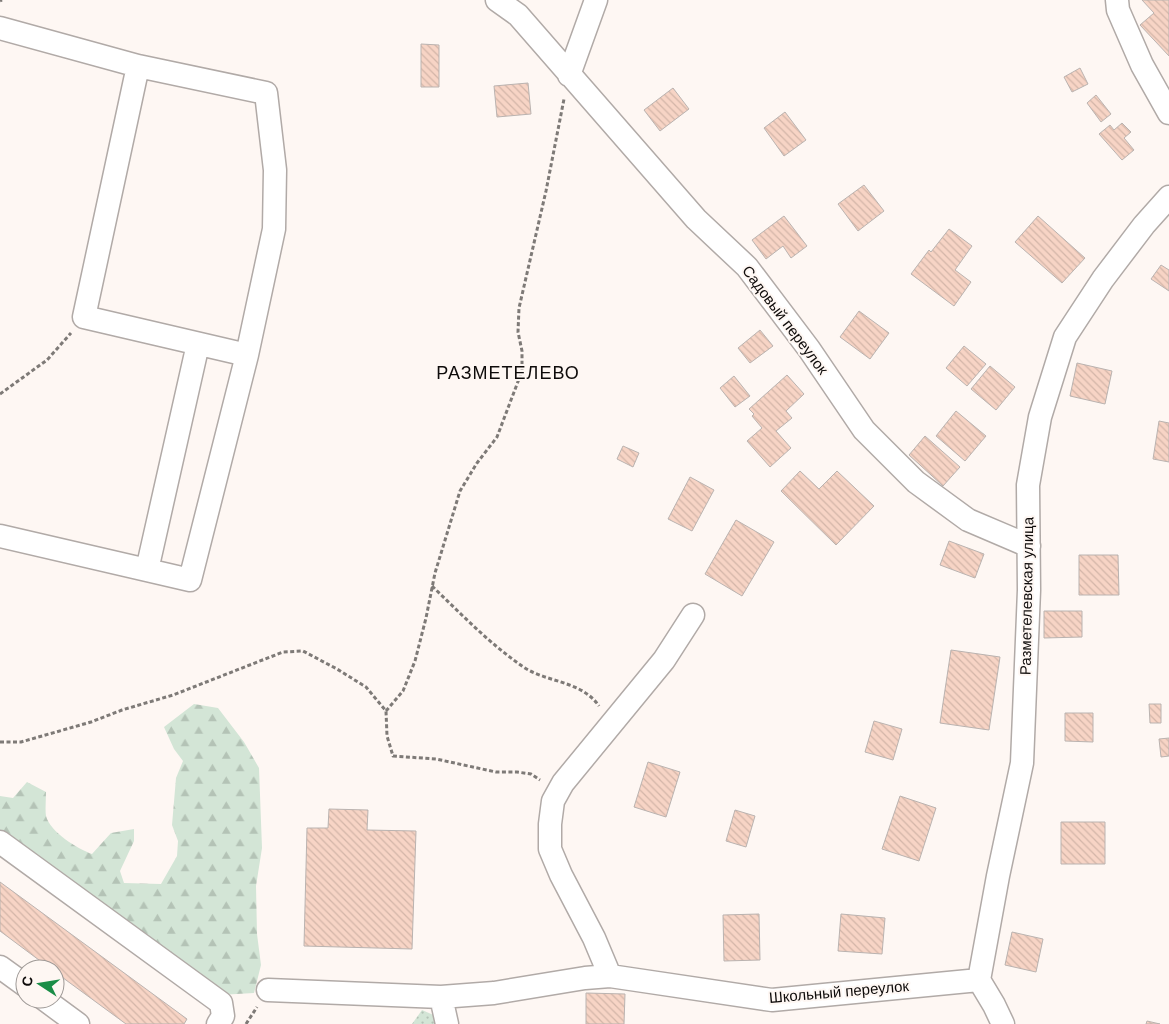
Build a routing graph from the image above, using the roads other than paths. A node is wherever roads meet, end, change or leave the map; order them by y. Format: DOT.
graph roads {
  1 [pos="498,0"];
  2 [pos="596,0"];
  3 [pos="1117,0"];
  4 [pos="0,28"];
  5 [pos="138,66"];
  6 [pos="569,75"];
  7 [pos="1169,113"];
  8 [pos="1169,198"];
  9 [pos="198,344"];
  10 [pos="247,355"];
  11 [pos="0,536"];
  12 [pos="1029,546"];
  13 [pos="147,570"];
  14 [pos="693,615"];
  15 [pos="0,842"];
  16 [pos="0,967"];
  17 [pos="610,976"];
  18 [pos="15,978"];
  19 [pos="978,980"];
  20 [pos="268,990"];
  21 [pos="441,997"];
  22 [pos="58,1009"];
  23 [pos="78,1024"];
  24 [pos="218,1024"];
  25 [pos="447,1024"];
  26 [pos="1003,1024"];
  1 -- 6 [label="street, Садовый переулок"];
  2 -- 6 [label="street"];
  3 -- 7 [label="street"];
  4 -- 5 [label="street"];
  5 -- 9 [label="street"];
  5 -- 10 [label="street"];
  6 -- 12 [label="street, Садовый переулок"];
  8 -- 12 [label="street, Разметелевская улица"];
  9 -- 10 [label="street"];
  9 -- 13 [label="street"];
  10 -- 13 [label="street"];
  11 -- 13 [label="street"];
  12 -- 19 [label="street, Разметелевская улица"];
  14 -- 17 [label="street"];
  15 -- 24 [label="street"];
  16 -- 18 [label="street"];
  17 -- 19 [label="street, Школьный переулок"];
  17 -- 21 [label="street, Школьный переулок"];
  19 -- 26 [label="street"];
  20 -- 21 [label="street, Школьный переулок"];
  21 -- 25 [label="street"];
  22 -- 23 [label="street"];
}
